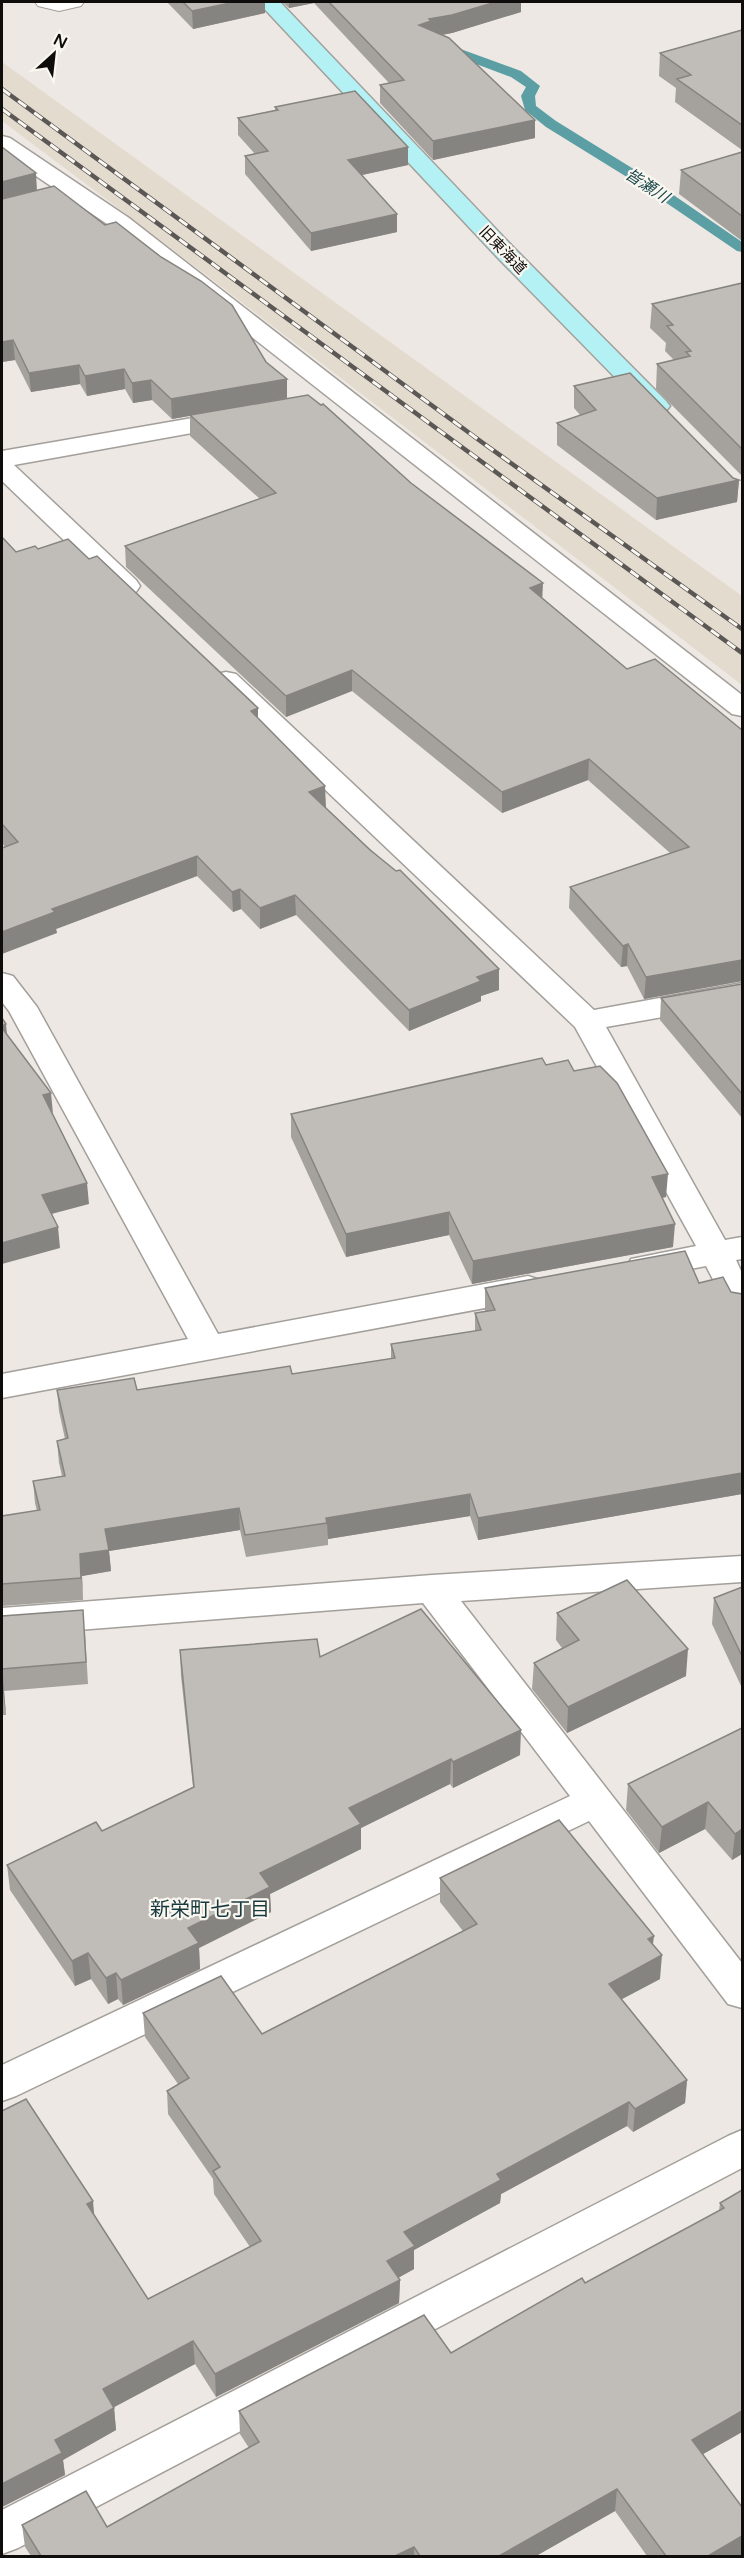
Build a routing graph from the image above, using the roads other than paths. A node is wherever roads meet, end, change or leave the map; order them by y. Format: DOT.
graph roads {
  1 [pos="45,2"];
  2 [pos="74,2"];
  3 [pos="269,2"];
  4 [pos="2,143"];
  5 [pos="73,191"];
  6 [pos="42,199"];
  7 [pos="347,398"];
  8 [pos="312,405"];
  9 [pos="254,415"];
  10 [pos="676,425"];
  11 [pos="2,459"];
  12 [pos="2,467"];
  13 [pos="149,606"];
  14 [pos="208,663"];
  15 [pos="742,708"];
  16 [pos="2,983"];
  17 [pos="742,993"];
  18 [pos="587,1021"];
  19 [pos="729,1251"];
  20 [pos="613,1273"];
  21 [pos="555,1283"];
  22 [pos="742,1304"];
  23 [pos="208,1348"];
  24 [pos="2,1386"];
  25 [pos="742,1569"];
  26 [pos="432,1589"];
  27 [pos="2,1622"];
  28 [pos="595,1801"];
  29 [pos="742,1992"];
  30 [pos="2,2084"];
  31 [pos="742,2148"];
  32 [pos="2,2533"];
  1 -- 2 [label="lane"];
  3 -- 10 [label="street, 旧東海道"];
  4 -- 5 [label="street"];
  5 -- 6 [label="street"];
  5 -- 7 [label="street"];
  7 -- 8 [label="street"];
  7 -- 15 [label="street"];
  9 -- 11 [label="street"];
  12 -- 13 [label="street"];
  14 -- 18 [label="street"];
  16 -- 23 [label="street"];
  17 -- 18 [label="street"];
  18 -- 19 [label="street"];
  19 -- 20 [label="street"];
  19 -- 22 [label="street"];
  21 -- 23 [label="street"];
  23 -- 24 [label="street"];
  25 -- 26 [label="street"];
  26 -- 27 [label="street"];
  26 -- 28 [label="street"];
  28 -- 29 [label="street"];
  28 -- 30 [label="street"];
  31 -- 32 [label="street"];
}
